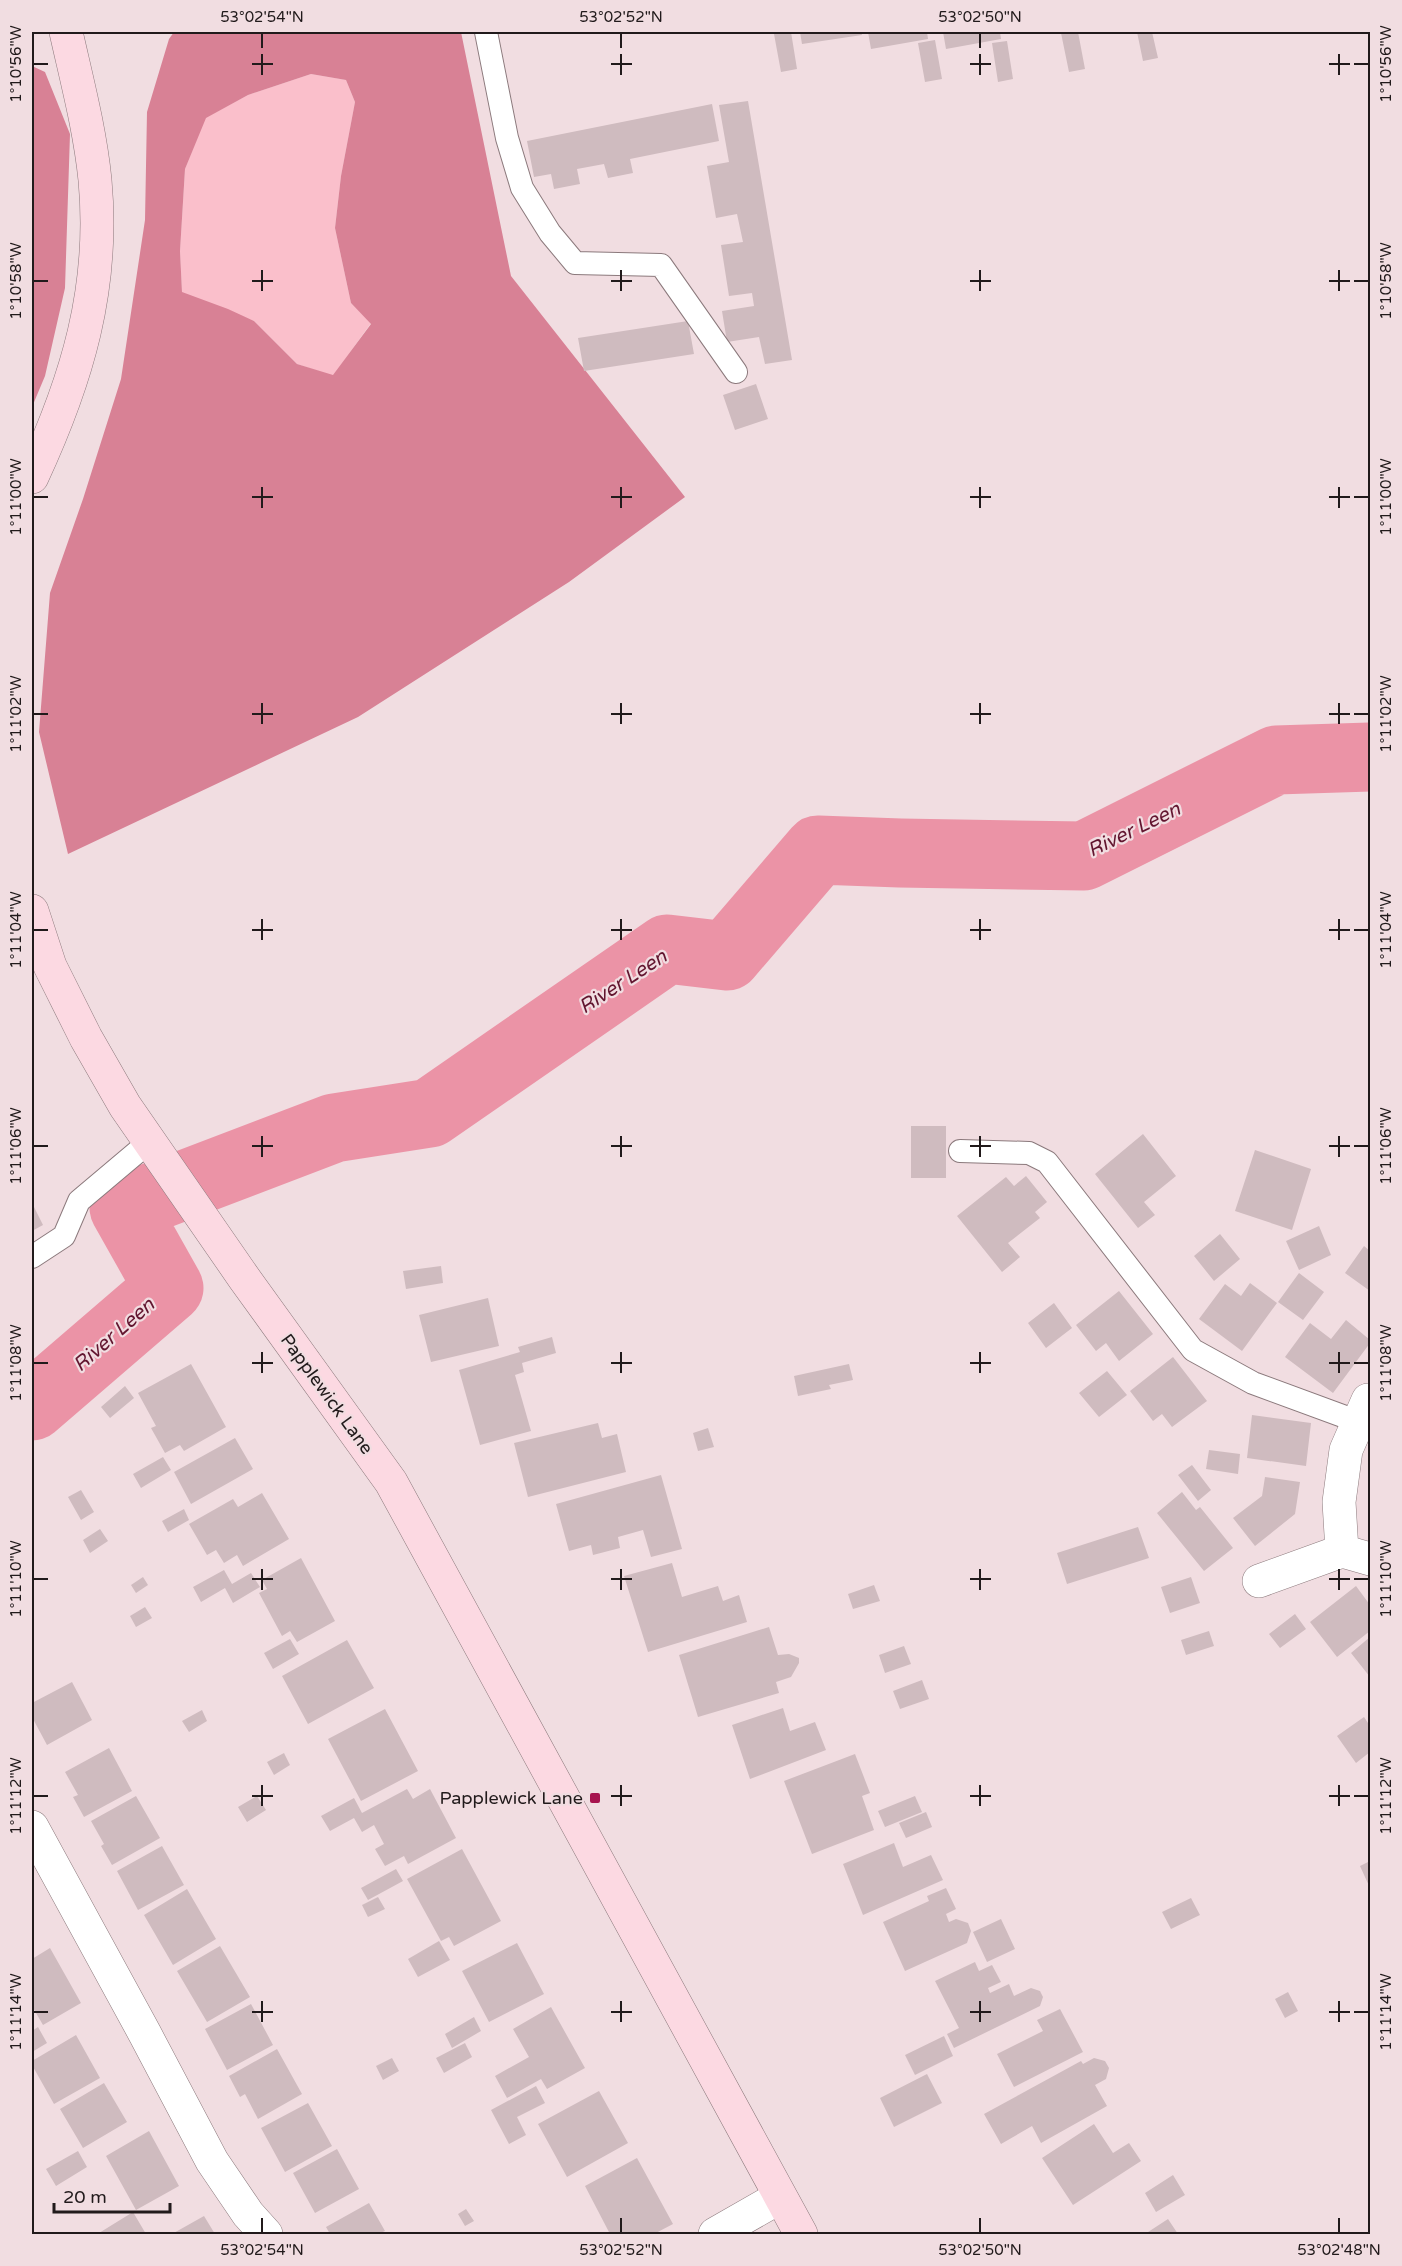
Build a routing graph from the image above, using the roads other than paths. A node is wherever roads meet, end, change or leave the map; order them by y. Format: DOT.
graph roads {
  1 [pos="66,32"];
  2 [pos="486,32"];
  3 [pos="736,372"];
  4 [pos="32,477"];
  5 [pos="32,911"];
  6 [pos="149,1142"];
  7 [pos="960,1151"];
  8 [pos="32,1257"];
  9 [pos="1366,1406"];
  10 [pos="1356,1555"];
  11 [pos="1259,1581"];
  12 [pos="32,1827"];
  13 [pos="780,2197"];
  14 [pos="266,2235"];
  15 [pos="715,2235"];
  16 [pos="801,2235"];
  1 -- 4 [label="street"];
  2 -- 3 [label="lane"];
  5 -- 6 [label="street, Papplewick Lane"];
  6 -- 8 [label="lane"];
  6 -- 13 [label="street, Papplewick Lane"];
  7 -- 9 [label="lane"];
  9 -- 10 [label="street"];
  10 -- 11 [label="street"];
  12 -- 14 [label="street"];
  13 -- 15 [label="street"];
  13 -- 16 [label="street, Papplewick Lane"];
}
